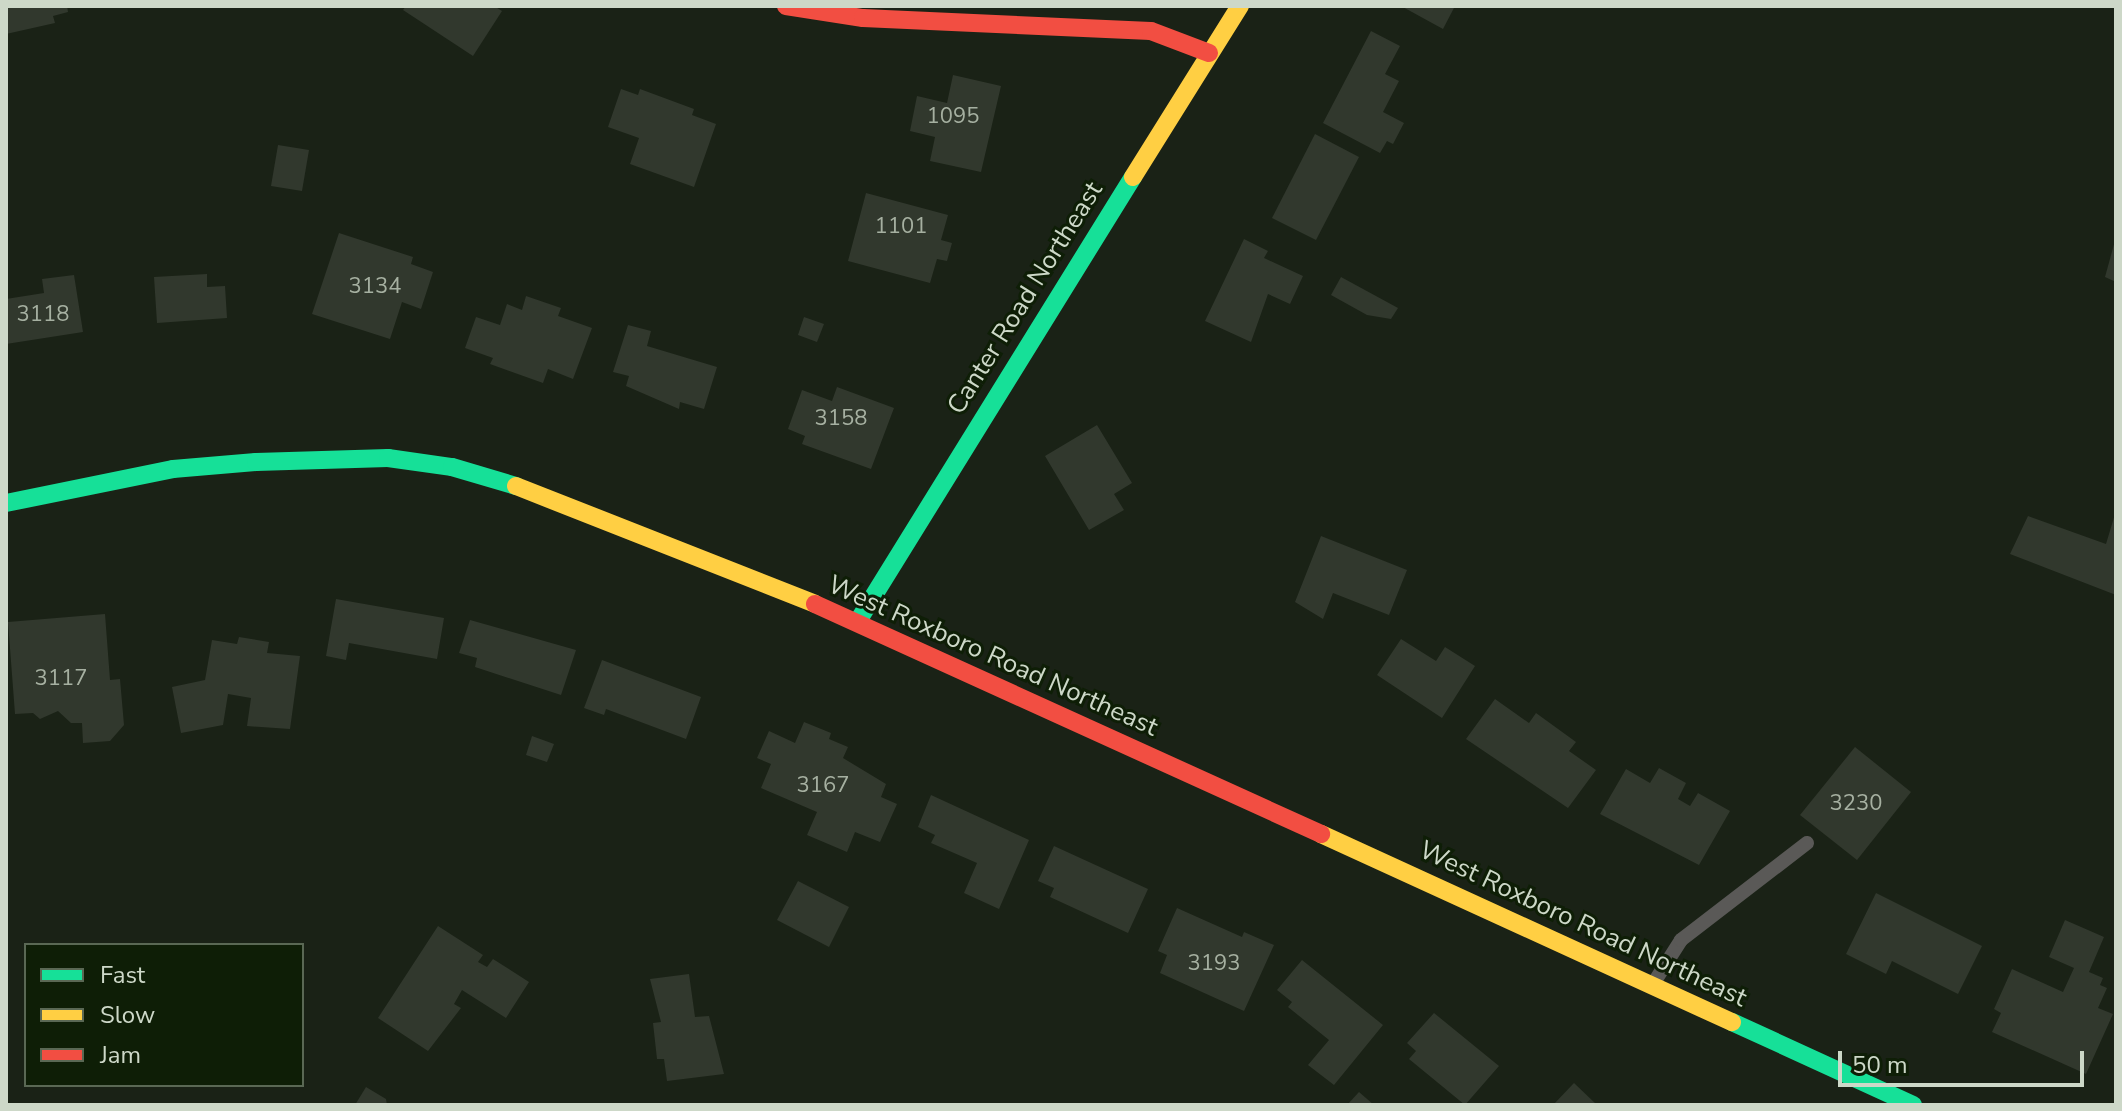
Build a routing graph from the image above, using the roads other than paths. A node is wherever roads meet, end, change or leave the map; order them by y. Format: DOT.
graph roads {
  1 [pos="786,6"];
  2 [pos="1240,6"];
  3 [pos="1209,53"];
  4 [pos="6,503"];
  5 [pos="858,621"];
  6 [pos="1807,843"];
  7 [pos="1653,985"];
  8 [pos="1913,1105"];
  1 -- 3 [label="street"];
  2 -- 3 [label="street, Canter Road Northeast"];
  3 -- 5 [label="street, Canter Road Northeast"];
  4 -- 5 [label="street, West Roxboro Road Northeast"];
  5 -- 7 [label="street, West Roxboro Road Northeast"];
  6 -- 7 [label="lane"];
  7 -- 8 [label="street, West Roxboro Road Northeast"];
}
